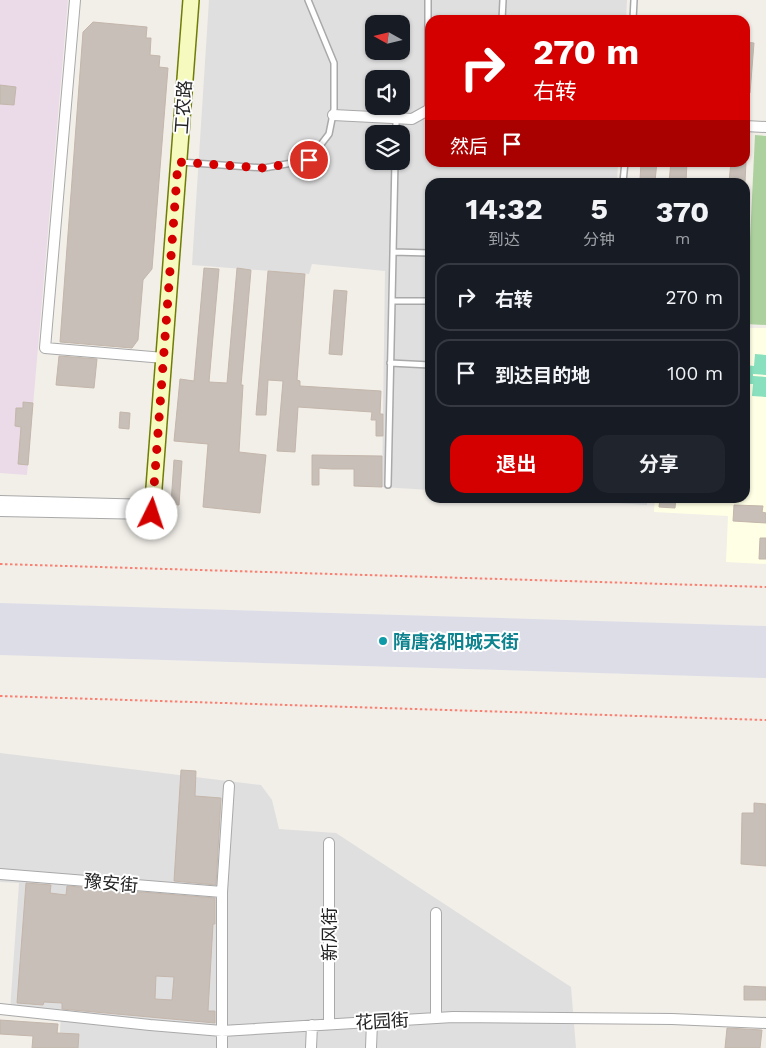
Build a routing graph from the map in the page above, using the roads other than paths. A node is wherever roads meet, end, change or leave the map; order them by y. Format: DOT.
graph roads {
  1 [pos="75,0"];
  2 [pos="184,0"];
  3 [pos="191,0"];
  4 [pos="308,0"];
  5 [pos="428,0"];
  6 [pos="503,0"];
  7 [pos="634,0"];
  8 [pos="428,15"];
  9 [pos="502,15"];
  10 [pos="633,15"];
  11 [pos="425,111"];
  12 [pos="333,115"];
  13 [pos="396,118"];
  14 [pos="396,125"];
  15 [pos="750,126"];
  16 [pos="766,127"];
  17 [pos="175,162"];
  18 [pos="395,170"];
  19 [pos="393,252"];
  20 [pos="425,253"];
  21 [pos="392,301"];
  22 [pos="425,301"];
  23 [pos="160,358"];
  24 [pos="390,363"];
  25 [pos="425,365"];
  26 [pos="388,485"];
  27 [pos="0,501"];
  28 [pos="149,509"];
  29 [pos="0,510"];
  30 [pos="229,786"];
  31 [pos="329,843"];
  32 [pos="0,874"];
  33 [pos="222,892"];
  34 [pos="436,913"];
  35 [pos="0,1009"];
  36 [pos="436,1018"];
  37 [pos="372,1022"];
  38 [pos="766,1022"];
  39 [pos="328,1024"];
  40 [pos="312,1025"];
  41 [pos="222,1030"];
  42 [pos="222,1048"];
  43 [pos="311,1048"];
  44 [pos="371,1048"];
  1 -- 23 [label="street"];
  2 -- 17 [label="street, 工农路"];
  3 -- 17 [label="street, 工农路"];
  4 -- 12 [label="lane"];
  5 -- 8 [label="lane"];
  6 -- 9 [label="lane"];
  7 -- 10 [label="lane"];
  11 -- 13 [label="street"];
  12 -- 13 [label="street"];
  12 -- 17 [label="lane"];
  13 -- 14 [label="lane"];
  15 -- 16 [label="street"];
  17 -- 23 [label="street, 工农路"];
  18 -- 19 [label="lane"];
  19 -- 20 [label="lane"];
  19 -- 21 [label="lane"];
  21 -- 22 [label="lane"];
  21 -- 24 [label="lane"];
  23 -- 28 [label="street, 工农路"];
  24 -- 25 [label="lane"];
  24 -- 26 [label="lane"];
  27 -- 28 [label="street"];
  28 -- 29 [label="street"];
  30 -- 33 [label="street"];
  31 -- 39 [label="street, 新风街"];
  32 -- 33 [label="street, 豫安街"];
  33 -- 41 [label="street"];
  34 -- 36 [label="street"];
  35 -- 41 [label="street, 花园街"];
  36 -- 37 [label="street, 花园街"];
  36 -- 38 [label="street, 花园街"];
  37 -- 39 [label="street, 花园街"];
  37 -- 44 [label="street"];
  39 -- 40 [label="street, 花园街"];
  40 -- 41 [label="street, 花园街"];
  40 -- 43 [label="street"];
  41 -- 42 [label="street"];
}
